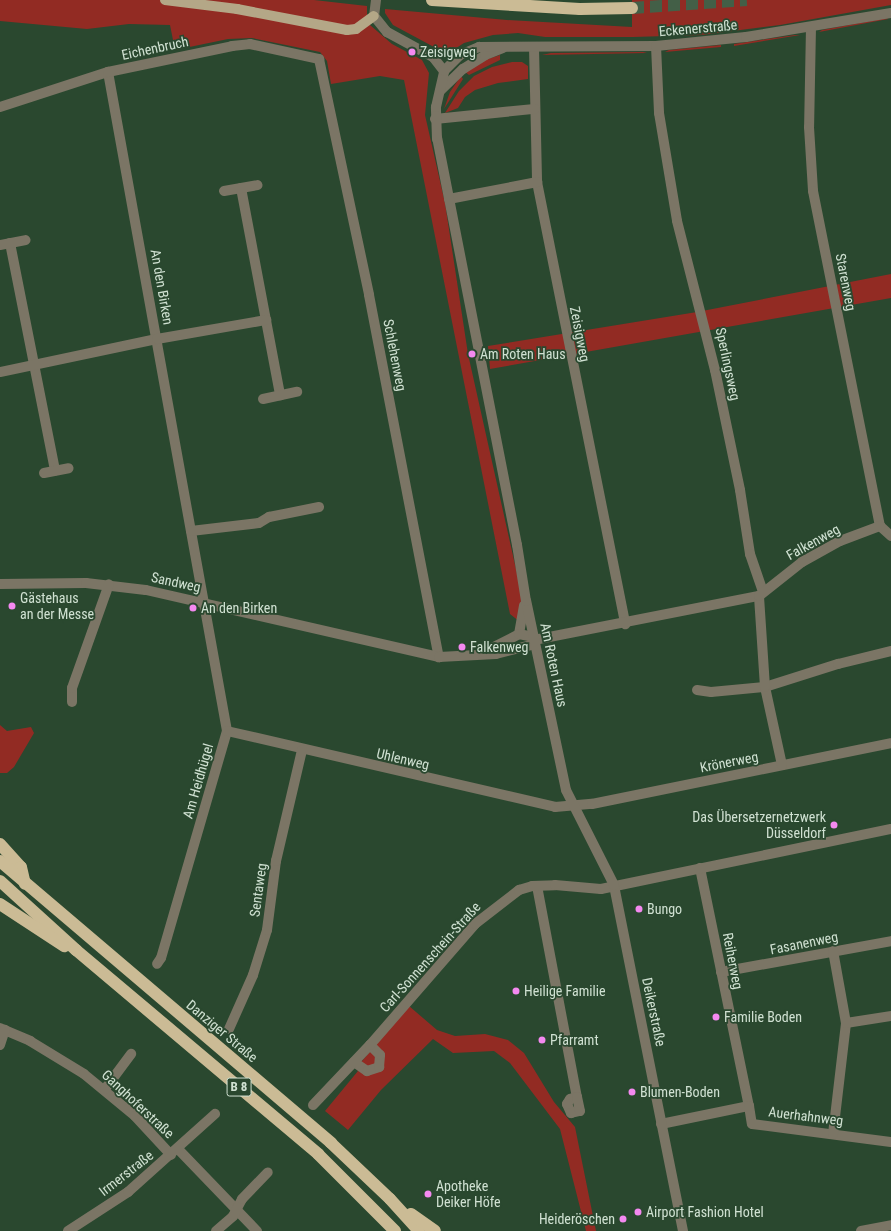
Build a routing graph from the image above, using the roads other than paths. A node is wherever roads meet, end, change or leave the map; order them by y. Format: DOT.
graph roads {
  1 [pos="165,0"];
  2 [pos="376,0"];
  3 [pos="432,0"];
  4 [pos="632,8"];
  5 [pos="891,13"];
  6 [pos="374,16"];
  7 [pos="811,27"];
  8 [pos="656,46"];
  9 [pos="505,47"];
  10 [pos="534,47"];
  11 [pos="319,59"];
  12 [pos="444,71"];
  13 [pos="108,72"];
  14 [pos="440,91"];
  15 [pos="0,107"];
  16 [pos="534,109"];
  17 [pos="435,119"];
  18 [pos="537,182"];
  19 [pos="257,185"];
  20 [pos="241,188"];
  21 [pos="224,191"];
  22 [pos="449,199"];
  23 [pos="26,240"];
  24 [pos="10,243"];
  25 [pos="0,245"];
  26 [pos="266,320"];
  27 [pos="157,339"];
  28 [pos="34,365"];
  29 [pos="0,372"];
  30 [pos="297,392"];
  31 [pos="280,395"];
  32 [pos="263,399"];
  33 [pos="70,468"];
  34 [pos="55,471"];
  35 [pos="44,473"];
  36 [pos="319,507"];
  37 [pos="880,526"];
  38 [pos="191,531"];
  39 [pos="891,536"];
  40 [pos="0,584"];
  41 [pos="109,584"];
  42 [pos="761,593"];
  43 [pos="526,601"];
  44 [pos="203,602"];
  45 [pos="624,624"];
  46 [pos="519,634"];
  47 [pos="534,640"];
  48 [pos="891,651"];
  49 [pos="484,652"];
  50 [pos="439,657"];
  51 [pos="765,687"];
  52 [pos="697,690"];
  53 [pos="72,702"];
  54 [pos="227,731"];
  55 [pos="891,743"];
  56 [pos="302,750"];
  57 [pos="782,765"];
  58 [pos="573,807"];
  59 [pos="891,829"];
  60 [pos="0,844"];
  61 [pos="0,861"];
  62 [pos="700,868"];
  63 [pos="0,881"];
  64 [pos="25,884"];
  65 [pos="614,885"];
  66 [pos="537,886"];
  67 [pos="0,904"];
  68 [pos="891,941"];
  69 [pos="76,950"];
  70 [pos="833,951"];
  71 [pos="157,964"];
  72 [pos="721,972"];
  73 [pos="891,1016"];
  74 [pos="846,1023"];
  75 [pos="2,1029"];
  76 [pos="228,1029"];
  77 [pos="0,1045"];
  78 [pos="370,1045"];
  79 [pos="131,1054"];
  80 [pos="354,1062"];
  81 [pos="105,1089"];
  82 [pos="577,1097"];
  83 [pos="313,1105"];
  84 [pos="749,1106"];
  85 [pos="215,1114"];
  86 [pos="661,1124"];
  87 [pos="833,1134"];
  88 [pos="891,1142"];
  89 [pos="174,1152"];
  90 [pos="268,1172"];
  91 [pos="390,1199"];
  92 [pos="236,1209"];
  93 [pos="891,1225"];
  94 [pos="72,1230"];
  95 [pos="216,1231"];
  96 [pos="256,1231"];
  97 [pos="395,1231"];
  98 [pos="419,1231"];
  99 [pos="435,1231"];
  100 [pos="683,1231"];
  101 [pos="861,1231"];
  1 -- 6 [label="main road"];
  2 -- 6 [label="street"];
  3 -- 4 [label="highway"];
  5 -- 7 [label="street, Eckenerstraße"];
  6 -- 12 [label="street"];
  7 -- 8 [label="street, Eckenerstraße"];
  7 -- 37 [label="street, Starenweg"];
  8 -- 10 [label="street, Eckenerstraße"];
  8 -- 42 [label="street, Sperlingsweg"];
  9 -- 10 [label="street, Eckenerstraße"];
  9 -- 12 [label="street, Eckenerstraße"];
  9 -- 14 [label="street, Eckenerstraße"];
  10 -- 16 [label="street, Zeisigweg"];
  11 -- 13 [label="street, Eichenbruch"];
  11 -- 50 [label="street, Schlehenweg"];
  12 -- 14 [label="street, Am Roten Haus"];
  13 -- 15 [label="street, Eichenbruch"];
  13 -- 27 [label="street, An den Birken"];
  14 -- 17 [label="street, Am Roten Haus"];
  16 -- 17 [label="street"];
  16 -- 18 [label="street, Zeisigweg"];
  17 -- 22 [label="street, Am Roten Haus"];
  18 -- 22 [label="street"];
  18 -- 45 [label="street, Zeisigweg"];
  19 -- 20 [label="street"];
  20 -- 21 [label="street"];
  20 -- 26 [label="street"];
  22 -- 43 [label="street, Am Roten Haus"];
  23 -- 24 [label="street"];
  24 -- 25 [label="street"];
  24 -- 28 [label="street"];
  26 -- 27 [label="street"];
  26 -- 31 [label="street"];
  27 -- 28 [label="street"];
  27 -- 38 [label="street, An den Birken"];
  28 -- 29 [label="street"];
  28 -- 34 [label="street"];
  30 -- 31 [label="street"];
  31 -- 32 [label="street"];
  33 -- 34 [label="street"];
  34 -- 35 [label="street"];
  36 -- 38 [label="street"];
  37 -- 39 [label="street"];
  37 -- 42 [label="street, Falkenweg"];
  38 -- 44 [label="street, An den Birken"];
  40 -- 41 [label="street, Sandweg"];
  41 -- 44 [label="street, Sandweg"];
  41 -- 53 [label="street"];
  42 -- 45 [label="street, Falkenweg"];
  42 -- 51 [label="street, Sperlingsweg"];
  43 -- 46 [label="street"];
  43 -- 47 [label="street, Am Roten Haus"];
  44 -- 50 [label="street, Sandweg"];
  44 -- 54 [label="street, Am Heidhügel"];
  45 -- 47 [label="street, Falkenweg"];
  46 -- 47 [label="street"];
  46 -- 49 [label="street, Sandweg"];
  47 -- 49 [label="street, Sandweg"];
  47 -- 58 [label="street, Am Roten Haus"];
  48 -- 51 [label="street"];
  49 -- 50 [label="street, Sandweg"];
  51 -- 52 [label="street"];
  51 -- 57 [label="street, Sperlingsweg"];
  54 -- 56 [label="street, Uhlenweg"];
  54 -- 71 [label="street, Am Heidhügel"];
  55 -- 57 [label="street, Krönerweg"];
  56 -- 58 [label="street, Uhlenweg"];
  56 -- 76 [label="street, Sentaweg"];
  57 -- 58 [label="street, Krönerweg"];
  58 -- 65 [label="street, Deikerstraße"];
  59 -- 62 [label="street"];
  60 -- 64 [label="highway"];
  61 -- 64 [label="highway, Danziger Straße / B 8"];
  62 -- 65 [label="street"];
  62 -- 72 [label="street, Reiherweg"];
  63 -- 69 [label="highway, B 8"];
  64 -- 91 [label="highway, Danziger Straße / B 8"];
  65 -- 66 [label="street, Carl-Sonnenschein-Straße"];
  65 -- 86 [label="street, Deikerstraße"];
  66 -- 78 [label="street, Carl-Sonnenschein-Straße"];
  66 -- 82 [label="street"];
  67 -- 69 [label="highway"];
  68 -- 70 [label="street, Fasanenweg"];
  69 -- 97 [label="highway, B 8"];
  70 -- 72 [label="street, Fasanenweg"];
  70 -- 74 [label="street"];
  72 -- 84 [label="street, Reiherweg"];
  73 -- 74 [label="street"];
  74 -- 87 [label="street"];
  75 -- 77 [label="street"];
  75 -- 81 [label="street, Ganghoferstraße"];
  78 -- 80 [label="street, Carl-Sonnenschein-Straße"];
  78 -- 80 [label="street"];
  79 -- 81 [label="street"];
  80 -- 83 [label="street, Carl-Sonnenschein-Straße"];
  81 -- 89 [label="street, Ganghoferstraße"];
  84 -- 86 [label="street, Auerhahnweg"];
  84 -- 87 [label="street, Auerhahnweg"];
  85 -- 89 [label="street, Irmerstraße"];
  86 -- 100 [label="street, Deikerstraße"];
  87 -- 88 [label="street, Auerhahnweg"];
  89 -- 92 [label="street, Ganghoferstraße"];
  89 -- 94 [label="street, Irmerstraße"];
  90 -- 92 [label="street"];
  91 -- 98 [label="highway, Danziger Straße / B 8"];
  91 -- 99 [label="highway"];
  92 -- 95 [label="street"];
  92 -- 96 [label="street, Ganghoferstraße"];
  93 -- 101 [label="street"];
}
